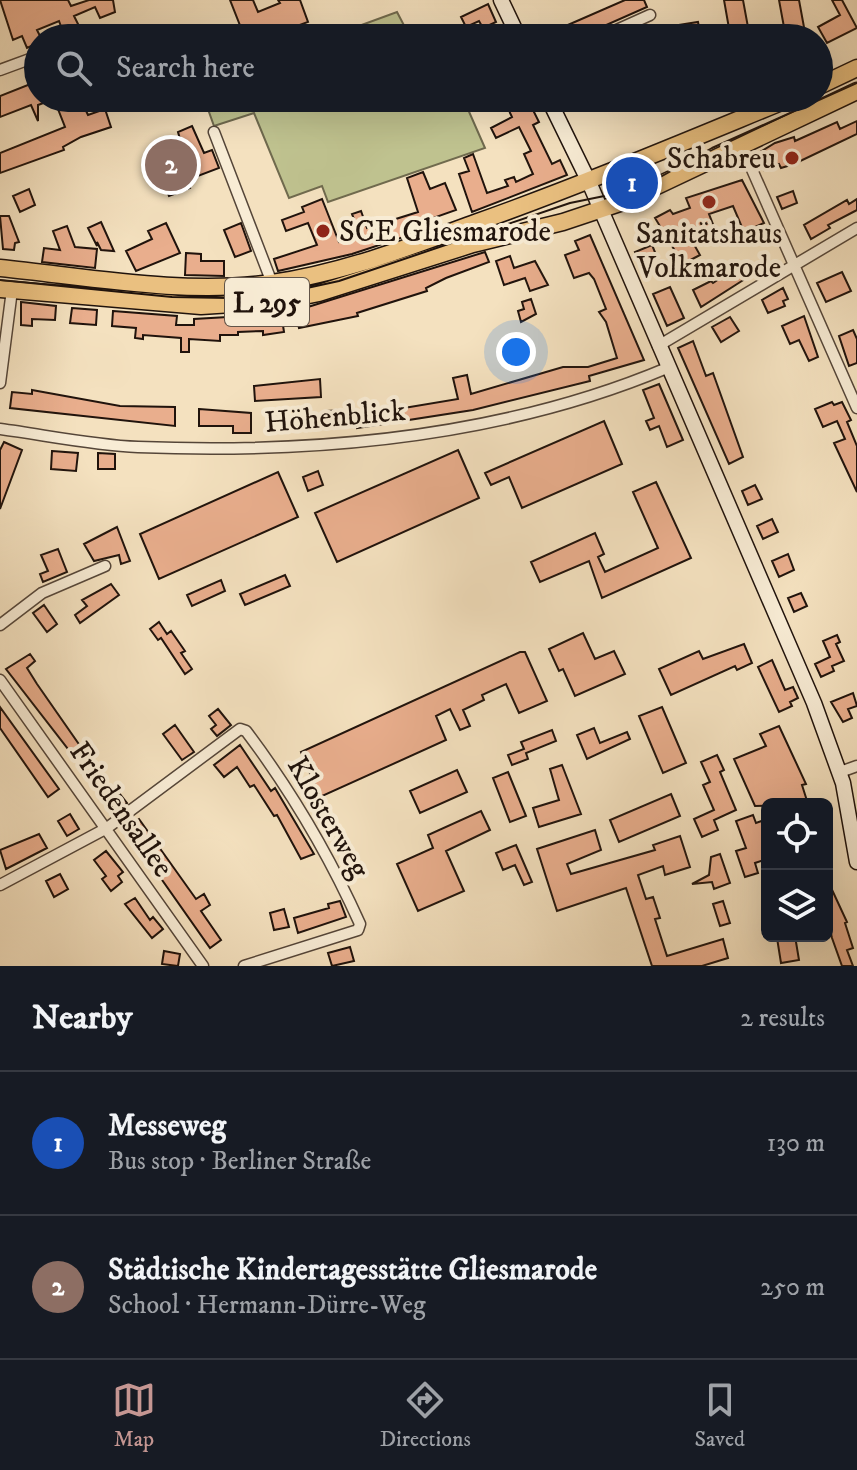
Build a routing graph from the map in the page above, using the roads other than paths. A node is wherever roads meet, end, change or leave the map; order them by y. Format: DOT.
graph roads {
  1 [pos="501,0"];
  2 [pos="650,15"];
  3 [pos="512,24"];
  4 [pos="630,24"];
  5 [pos="24,61"];
  6 [pos="857,68"];
  7 [pos="0,70"];
  8 [pos="833,79"];
  9 [pos="857,91"];
  10 [pos="833,102"];
  11 [pos="555,112"];
  12 [pos="757,112"];
  13 [pos="811,112"];
  14 [pos="214,132"];
  15 [pos="750,165"];
  16 [pos="589,182"];
  17 [pos="600,210"];
  18 [pos="857,228"];
  19 [pos="794,265"];
  20 [pos="0,268"];
  21 [pos="272,283"];
  22 [pos="6,289"];
  23 [pos="658,346"];
  24 [pos="667,368"];
  25 [pos="0,383"];
  26 [pos="857,408"];
  27 [pos="0,429"];
  28 [pos="105,566"];
  29 [pos="0,625"];
  30 [pos="0,680"];
  31 [pos="857,766"];
  32 [pos="840,772"];
  33 [pos="107,828"];
  34 [pos="857,862"];
  35 [pos="0,885"];
  36 [pos="203,966"];
  37 [pos="244,966"];
  1 -- 3 [label="main road"];
  2 -- 4 [label="street"];
  5 -- 7 [label="street"];
  6 -- 8 [label="main road"];
  9 -- 10 [label="main road, L 295"];
  11 -- 16 [label="main road"];
  12 -- 16 [label="main road, L 295"];
  13 -- 17 [label="main road, L 295"];
  14 -- 21 [label="street"];
  15 -- 19 [label="street"];
  16 -- 17 [label="main road"];
  16 -- 21 [label="main road, L 295"];
  17 -- 22 [label="main road, L 295"];
  17 -- 23 [label="main road"];
  18 -- 19 [label="street"];
  19 -- 23 [label="street"];
  19 -- 26 [label="street"];
  20 -- 21 [label="main road, L 295"];
  22 -- 25 [label="street"];
  23 -- 24 [label="main road"];
  24 -- 27 [label="street, Höhenblick"];
  24 -- 32 [label="main road"];
  28 -- 29 [label="street"];
  30 -- 33 [label="street, Friedensallee"];
  31 -- 32 [label="street"];
  32 -- 34 [label="main road"];
  33 -- 35 [label="street"];
  33 -- 36 [label="street, Friedensallee"];
  33 -- 37 [label="street, Klosterweg"];
}
